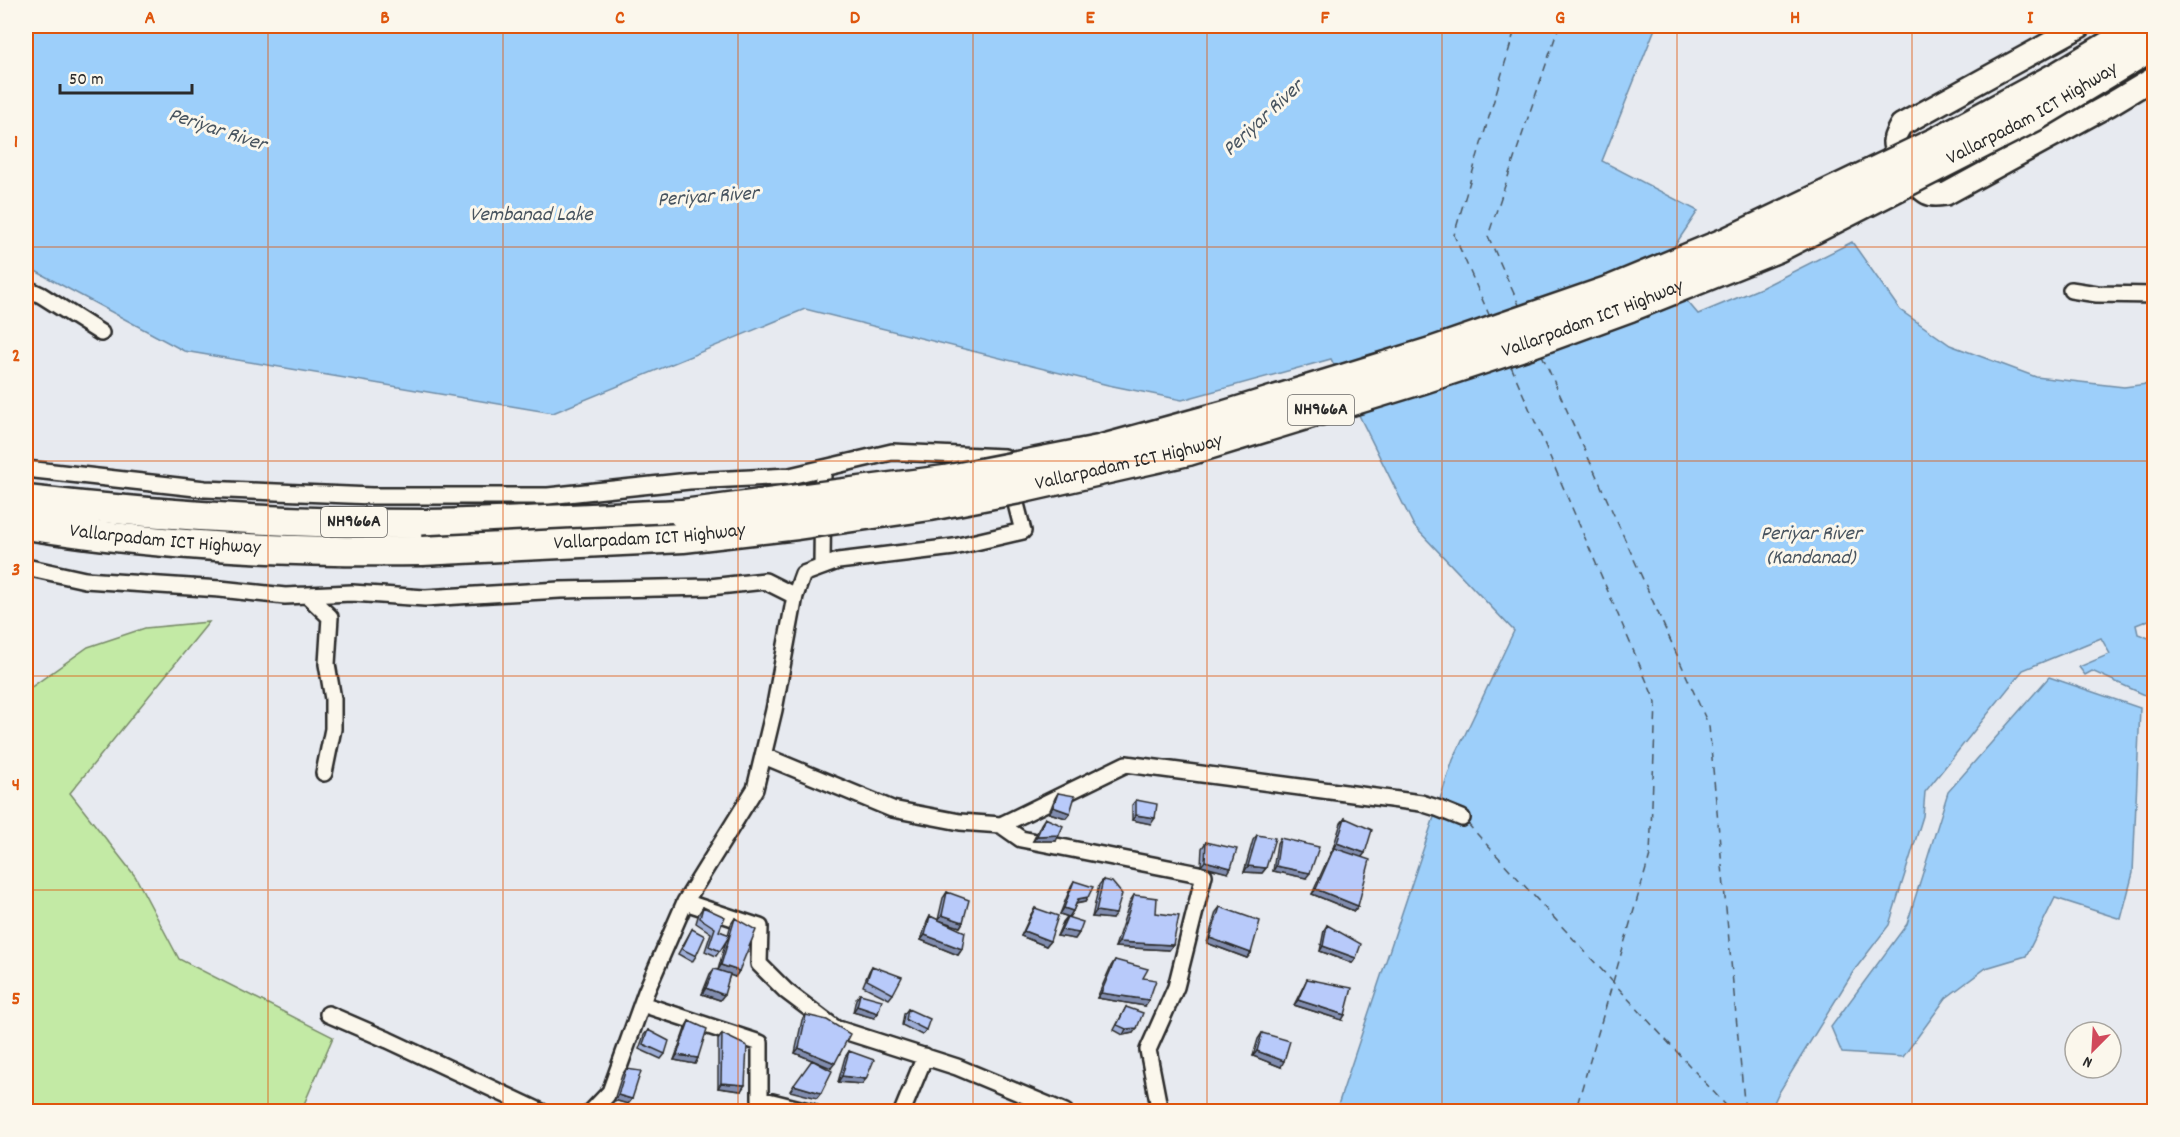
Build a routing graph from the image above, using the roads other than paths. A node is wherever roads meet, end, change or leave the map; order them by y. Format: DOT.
graph roads {
  1 [pos="2080,26"];
  2 [pos="2142,26"];
  3 [pos="2154,45"];
  4 [pos="2154,78"];
  5 [pos="26,288"];
  6 [pos="2071,290"];
  7 [pos="2154,295"];
  8 [pos="101,333"];
  9 [pos="26,469"];
  10 [pos="823,469"];
  11 [pos="26,500"];
  12 [pos="26,525"];
  13 [pos="26,567"];
  14 [pos="822,567"];
  15 [pos="307,595"];
  16 [pos="795,596"];
  17 [pos="764,756"];
  18 [pos="324,773"];
  19 [pos="1462,818"];
  20 [pos="1000,825"];
  21 [pos="684,902"];
  22 [pos="642,1004"];
  23 [pos="328,1014"];
  24 [pos="925,1056"];
  25 [pos="542,1112"];
  26 [pos="591,1112"];
  27 [pos="812,1112"];
  28 [pos="902,1112"];
  29 [pos="1065,1112"];
  30 [pos="1160,1112"];
  1 -- 4 [label="street"];
  2 -- 11 [label="highway, Vallarpadam ICT Highway / NH966A, bridge"];
  3 -- 12 [label="highway, Vallarpadam ICT Highway / NH966A, bridge"];
  5 -- 8 [label="street"];
  6 -- 7 [label="street"];
  9 -- 10 [label="street"];
  10 -- 14 [label="street"];
  10 -- 14 [label="street"];
  13 -- 15 [label="street"];
  14 -- 16 [label="street"];
  15 -- 16 [label="street"];
  15 -- 18 [label="street"];
  16 -- 17 [label="street"];
  17 -- 20 [label="street"];
  17 -- 21 [label="street"];
  19 -- 20 [label="street"];
  20 -- 30 [label="street"];
  21 -- 22 [label="street"];
  21 -- 24 [label="street"];
  22 -- 26 [label="street"];
  22 -- 27 [label="street"];
  23 -- 25 [label="street"];
  24 -- 28 [label="street"];
  24 -- 29 [label="street"];
}
